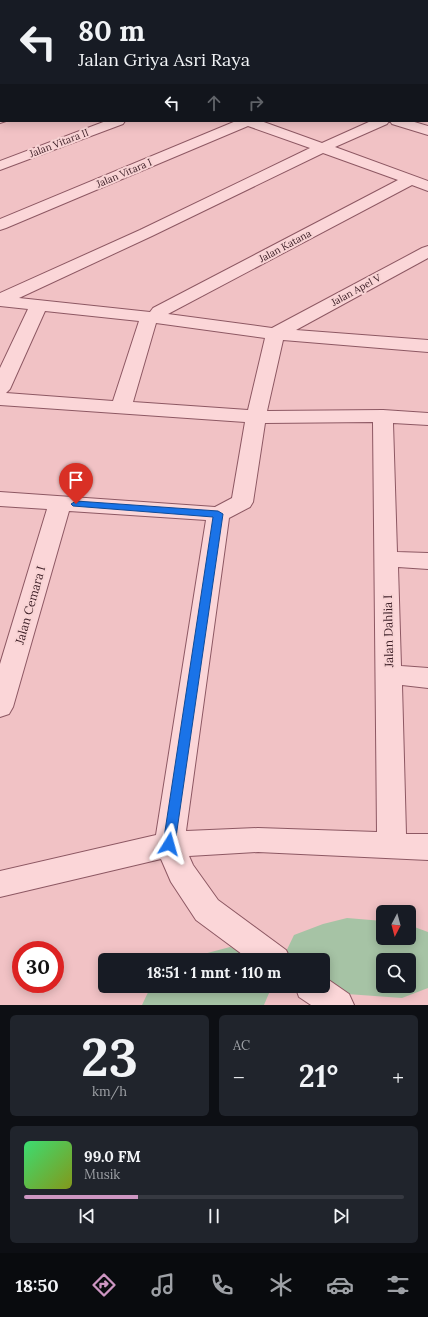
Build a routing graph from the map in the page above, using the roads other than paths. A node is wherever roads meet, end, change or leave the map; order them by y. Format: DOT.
graph roads {
  1 [pos="115,122"];
  2 [pos="246,122"];
  3 [pos="251,122"];
  4 [pos="380,122"];
  5 [pos="400,122"];
  6 [pos="428,132"];
  7 [pos="322,148"];
  8 [pos="0,166"];
  9 [pos="410,180"];
  10 [pos="428,186"];
  11 [pos="0,225"];
  12 [pos="428,251"];
  13 [pos="0,300"];
  14 [pos="39,305"];
  15 [pos="154,315"];
  16 [pos="280,332"];
  17 [pos="428,346"];
  18 [pos="0,389"];
  19 [pos="0,399"];
  20 [pos="120,408"];
  21 [pos="383,416"];
  22 [pos="256,417"];
  23 [pos="428,419"];
  24 [pos="0,499"];
  25 [pos="60,503"];
  26 [pos="218,514"];
  27 [pos="387,559"];
  28 [pos="428,561"];
  29 [pos="389,674"];
  30 [pos="428,678"];
  31 [pos="0,707"];
  32 [pos="169,844"];
  33 [pos="392,845"];
  34 [pos="428,847"];
  35 [pos="0,884"];
  36 [pos="265,953"];
  37 [pos="320,993"];
  38 [pos="336,1005"];
  1 -- 8 [label="street, Jalan Vitara II"];
  2 -- 11 [label="street, Jalan Vitara I"];
  3 -- 7 [label="street"];
  4 -- 7 [label="street"];
  5 -- 6 [label="street"];
  7 -- 9 [label="street"];
  7 -- 13 [label="street"];
  9 -- 10 [label="street"];
  9 -- 15 [label="street, Jalan Katana"];
  12 -- 16 [label="street, Jalan Apel V"];
  13 -- 14 [label="street"];
  14 -- 15 [label="street"];
  14 -- 18 [label="street"];
  15 -- 16 [label="street"];
  15 -- 20 [label="street"];
  16 -- 17 [label="street"];
  16 -- 22 [label="street"];
  19 -- 20 [label="street"];
  20 -- 22 [label="street"];
  21 -- 22 [label="street"];
  21 -- 23 [label="street"];
  21 -- 27 [label="street, Jalan Dahlia I"];
  22 -- 26 [label="street"];
  24 -- 25 [label="street"];
  25 -- 26 [label="street"];
  25 -- 31 [label="street, Jalan Cemara I"];
  26 -- 32 [label="street"];
  27 -- 28 [label="street"];
  27 -- 29 [label="street, Jalan Dahlia I"];
  29 -- 30 [label="street"];
  29 -- 33 [label="street, Jalan Dahlia I"];
  32 -- 33 [label="street"];
  32 -- 35 [label="street"];
  32 -- 36 [label="street"];
  33 -- 34 [label="street"];
  37 -- 38 [label="street"];
}
